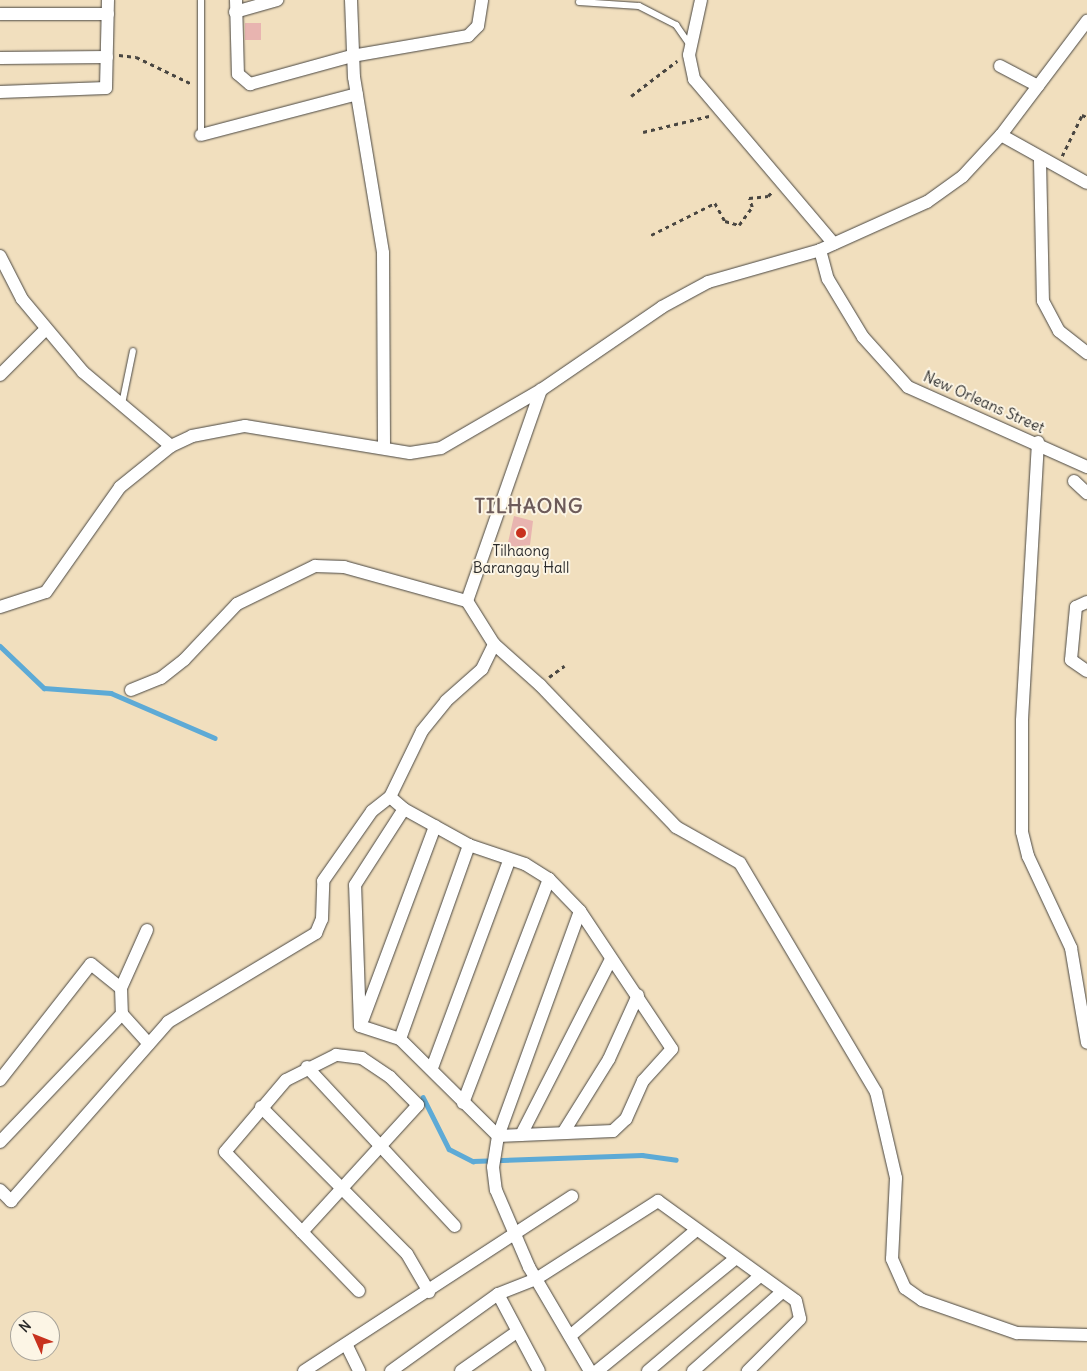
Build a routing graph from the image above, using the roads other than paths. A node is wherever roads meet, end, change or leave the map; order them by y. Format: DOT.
graph roads {
  1 [pos="108,0"];
  2 [pos="201,0"];
  3 [pos="277,0"];
  4 [pos="351,0"];
  5 [pos="482,0"];
  6 [pos="701,0"];
  7 [pos="579,2"];
  8 [pos="236,6"];
  9 [pos="0,14"];
  10 [pos="108,14"];
  11 [pos="1087,21"];
  12 [pos="690,51"];
  13 [pos="352,56"];
  14 [pos="107,57"];
  15 [pos="0,58"];
  16 [pos="1000,66"];
  17 [pos="1038,86"];
  18 [pos="0,92"];
  19 [pos="356,94"];
  20 [pos="201,135"];
  21 [pos="1001,135"];
  22 [pos="1040,160"];
  23 [pos="1087,183"];
  24 [pos="834,244"];
  25 [pos="820,250"];
  26 [pos="0,256"];
  27 [pos="46,329"];
  28 [pos="133,351"];
  29 [pos="1087,353"];
  30 [pos="0,375"];
  31 [pos="542,390"];
  32 [pos="121,408"];
  33 [pos="1038,442"];
  34 [pos="171,446"];
  35 [pos="384,448"];
  36 [pos="1087,467"];
  37 [pos="1074,481"];
  38 [pos="1087,493"];
  39 [pos="467,601"];
  40 [pos="1087,602"];
  41 [pos="0,607"];
  42 [pos="494,644"];
  43 [pos="1087,671"];
  44 [pos="131,690"];
  45 [pos="390,797"];
  46 [pos="404,809"];
  47 [pos="435,826"];
  48 [pos="470,845"];
  49 [pos="509,861"];
  50 [pos="549,879"];
  51 [pos="580,911"];
  52 [pos="147,930"];
  53 [pos="611,959"];
  54 [pos="121,988"];
  55 [pos="638,996"];
  56 [pos="122,1014"];
  57 [pos="360,1026"];
  58 [pos="400,1040"];
  59 [pos="1087,1043"];
  60 [pos="149,1044"];
  61 [pos="307,1067"];
  62 [pos="432,1068"];
  63 [pos="0,1080"];
  64 [pos="463,1103"];
  65 [pos="261,1107"];
  66 [pos="563,1133"];
  67 [pos="521,1135"];
  68 [pos="498,1136"];
  69 [pos="0,1142"];
  70 [pos="382,1147"];
  71 [pos="342,1189"];
  72 [pos="0,1190"];
  73 [pos="572,1196"];
  74 [pos="455,1226"];
  75 [pos="695,1231"];
  76 [pos="302,1232"];
  77 [pos="516,1234"];
  78 [pos="736,1258"];
  79 [pos="759,1276"];
  80 [pos="536,1280"];
  81 [pos="359,1291"];
  82 [pos="430,1292"];
  83 [pos="782,1292"];
  84 [pos="498,1294"];
  85 [pos="515,1333"];
  86 [pos="1087,1335"];
  87 [pos="570,1336"];
  88 [pos="347,1346"];
  89 [pos="535,1370"];
  90 [pos="304,1371"];
  91 [pos="359,1371"];
  92 [pos="391,1371"];
  93 [pos="461,1371"];
  94 [pos="590,1371"];
  95 [pos="597,1371"];
  96 [pos="648,1371"];
  97 [pos="693,1371"];
  98 [pos="748,1371"];
  1 -- 10 [label="street"];
  2 -- 20 [label="lane"];
  3 -- 8 [label="street"];
  4 -- 13 [label="street"];
  5 -- 13 [label="street"];
  6 -- 12 [label="street"];
  7 -- 12 [label="lane"];
  8 -- 13 [label="street"];
  9 -- 10 [label="street"];
  10 -- 14 [label="street"];
  11 -- 17 [label="street"];
  12 -- 24 [label="street"];
  13 -- 19 [label="street"];
  14 -- 15 [label="street"];
  14 -- 18 [label="street"];
  16 -- 17 [label="street"];
  17 -- 21 [label="street"];
  19 -- 20 [label="street"];
  19 -- 35 [label="street"];
  21 -- 22 [label="street"];
  21 -- 24 [label="street"];
  22 -- 23 [label="street"];
  22 -- 29 [label="street"];
  24 -- 25 [label="street"];
  25 -- 31 [label="street"];
  25 -- 33 [label="street, New Orleans Street"];
  26 -- 27 [label="street"];
  27 -- 30 [label="street"];
  27 -- 32 [label="street"];
  28 -- 32 [label="lane"];
  31 -- 35 [label="street"];
  31 -- 39 [label="street"];
  32 -- 34 [label="street"];
  33 -- 36 [label="street, New Orleans Street"];
  33 -- 59 [label="street"];
  34 -- 35 [label="street"];
  34 -- 41 [label="street"];
  37 -- 38 [label="street"];
  39 -- 42 [label="street"];
  39 -- 44 [label="street"];
  40 -- 43 [label="street"];
  42 -- 45 [label="street"];
  42 -- 86 [label="street"];
  45 -- 46 [label="street"];
  45 -- 60 [label="street"];
  46 -- 47 [label="street"];
  46 -- 57 [label="street"];
  47 -- 48 [label="street"];
  47 -- 57 [label="street"];
  48 -- 49 [label="street"];
  48 -- 58 [label="street"];
  49 -- 50 [label="street"];
  49 -- 62 [label="street"];
  50 -- 51 [label="street"];
  50 -- 64 [label="street"];
  51 -- 53 [label="street"];
  51 -- 68 [label="street"];
  52 -- 54 [label="street"];
  53 -- 55 [label="street"];
  53 -- 67 [label="street"];
  54 -- 56 [label="street"];
  54 -- 63 [label="street"];
  55 -- 66 [label="street"];
  55 -- 66 [label="street"];
  56 -- 60 [label="street"];
  56 -- 69 [label="street"];
  57 -- 58 [label="street"];
  58 -- 62 [label="street"];
  60 -- 72 [label="street"];
  61 -- 65 [label="street"];
  61 -- 70 [label="street"];
  61 -- 70 [label="street"];
  62 -- 64 [label="street"];
  64 -- 68 [label="street"];
  65 -- 71 [label="street"];
  65 -- 76 [label="street"];
  66 -- 67 [label="street"];
  67 -- 68 [label="street"];
  68 -- 77 [label="street"];
  70 -- 71 [label="street"];
  70 -- 74 [label="street"];
  71 -- 76 [label="street"];
  71 -- 82 [label="street"];
  73 -- 77 [label="street"];
  75 -- 78 [label="street"];
  75 -- 80 [label="street"];
  75 -- 87 [label="street"];
  76 -- 81 [label="street"];
  77 -- 80 [label="street"];
  77 -- 82 [label="street"];
  78 -- 79 [label="street"];
  78 -- 95 [label="street"];
  79 -- 83 [label="street"];
  79 -- 96 [label="street"];
  80 -- 84 [label="street"];
  80 -- 87 [label="street"];
  82 -- 88 [label="street"];
  83 -- 97 [label="street"];
  83 -- 98 [label="street"];
  84 -- 85 [label="street"];
  84 -- 92 [label="street"];
  85 -- 89 [label="street"];
  85 -- 93 [label="street"];
  87 -- 94 [label="street"];
  88 -- 90 [label="street"];
  88 -- 91 [label="street"];
}
